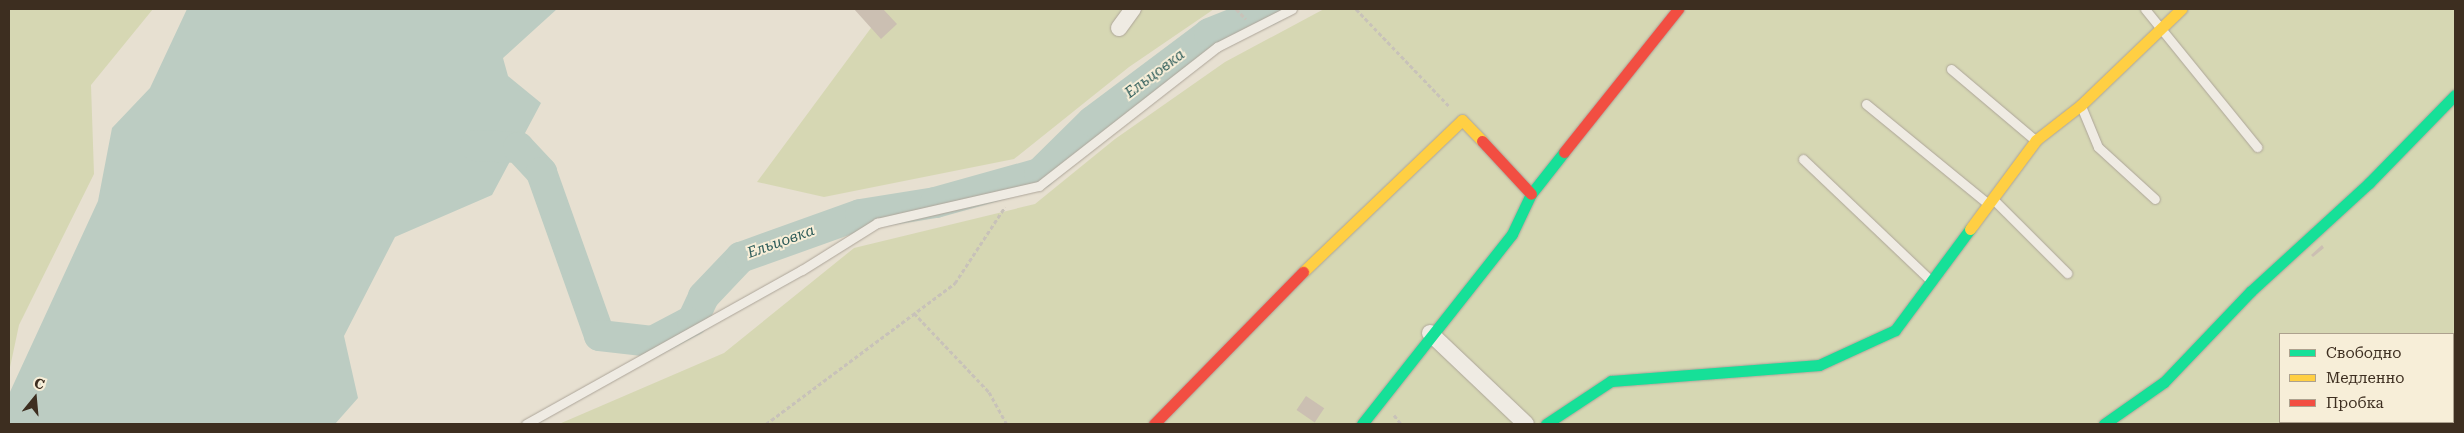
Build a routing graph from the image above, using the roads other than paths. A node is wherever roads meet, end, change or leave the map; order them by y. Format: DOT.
graph roads {
  1 [pos="1133,9"];
  2 [pos="1292,9"];
  3 [pos="1678,9"];
  4 [pos="2145,9"];
  5 [pos="2181,9"];
  6 [pos="2162,26"];
  7 [pos="1119,28"];
  8 [pos="1951,69"];
  9 [pos="2455,95"];
  10 [pos="1866,104"];
  11 [pos="2080,105"];
  12 [pos="2036,140"];
  13 [pos="2257,147"];
  14 [pos="1803,159"];
  15 [pos="1532,194"];
  16 [pos="2155,199"];
  17 [pos="1990,201"];
  18 [pos="2067,273"];
  19 [pos="1928,279"];
  20 [pos="1430,333"];
  21 [pos="526,424"];
  22 [pos="1154,424"];
  23 [pos="1362,424"];
  24 [pos="1526,424"];
  25 [pos="1546,424"];
  26 [pos="2104,424"];
  1 -- 7 [label="street"];
  2 -- 21 [label="lane"];
  3 -- 15 [label="street"];
  4 -- 6 [label="lane"];
  5 -- 6 [label="street"];
  6 -- 11 [label="street"];
  6 -- 13 [label="lane"];
  8 -- 12 [label="lane"];
  9 -- 26 [label="street"];
  10 -- 17 [label="lane"];
  11 -- 12 [label="street"];
  11 -- 16 [label="lane"];
  12 -- 17 [label="street"];
  14 -- 19 [label="lane"];
  15 -- 20 [label="street"];
  15 -- 22 [label="street"];
  17 -- 18 [label="lane"];
  17 -- 19 [label="street"];
  19 -- 25 [label="street"];
  20 -- 23 [label="street"];
  20 -- 24 [label="street"];
}
